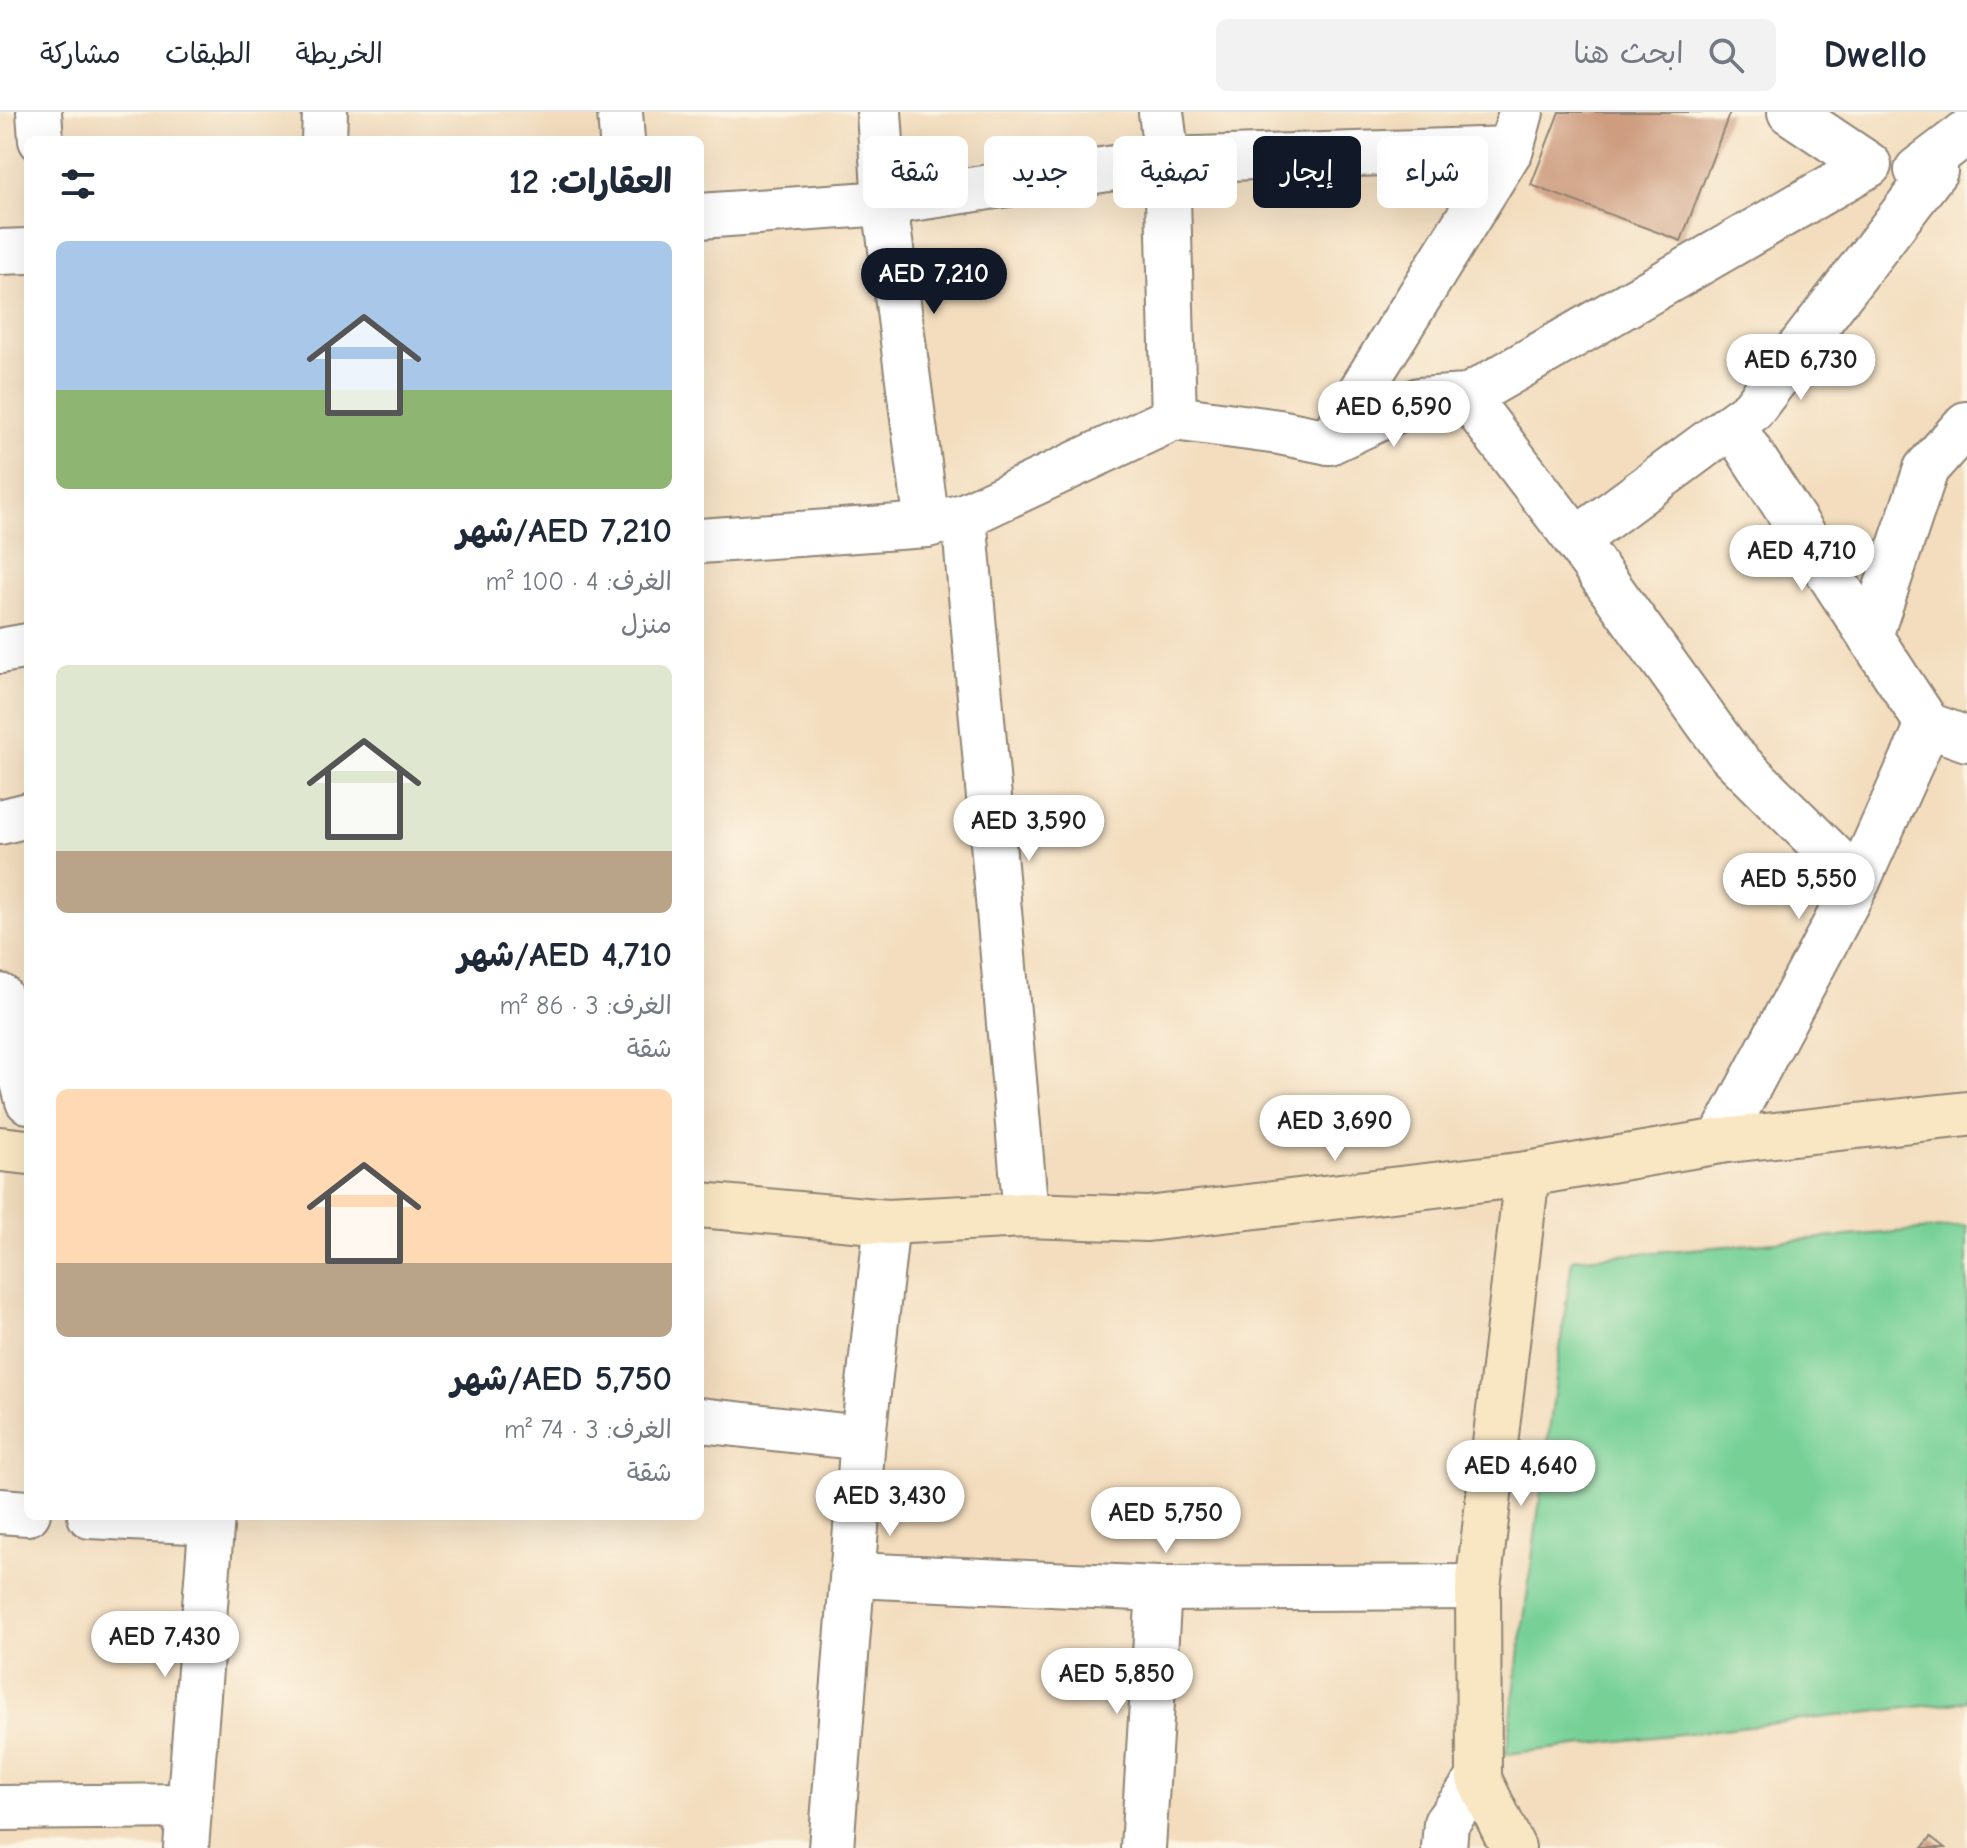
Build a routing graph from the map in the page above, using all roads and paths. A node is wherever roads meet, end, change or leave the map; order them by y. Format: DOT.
graph roads {
  1 [pos="39,112"];
  2 [pos="325,112"];
  3 [pos="620,112"];
  4 [pos="879,112"];
  5 [pos="1161,112"];
  6 [pos="1790,112"];
  7 [pos="1516,130"];
  8 [pos="1967,132"];
  9 [pos="41,136"];
  10 [pos="324,136"];
  11 [pos="622,136"];
  12 [pos="881,136"];
  13 [pos="1164,136"];
  14 [pos="1237,154"];
  15 [pos="1869,165"];
  16 [pos="1113,168"];
  17 [pos="1940,176"];
  18 [pos="968,190"];
  19 [pos="863,205"];
  20 [pos="886,208"];
  21 [pos="1168,208"];
  22 [pos="704,216"];
  23 [pos="24,251"];
  24 [pos="0,252"];
  25 [pos="1467,397"];
  26 [pos="1174,418"];
  27 [pos="1732,425"];
  28 [pos="1967,425"];
  29 [pos="1329,442"];
  30 [pos="945,521"];
  31 [pos="1576,540"];
  32 [pos="704,541"];
  33 [pos="1870,636"];
  34 [pos="24,647"];
  35 [pos="0,651"];
  36 [pos="1947,732"];
  37 [pos="24,816"];
  38 [pos="0,822"];
  39 [pos="1858,881"];
  40 [pos="0,996"];
  41 [pos="24,1086"];
  42 [pos="1967,1114"];
  43 [pos="1720,1141"];
  44 [pos="0,1149"];
  45 [pos="24,1152"];
  46 [pos="1527,1174"];
  47 [pos="704,1205"];
  48 [pos="1026,1215"];
  49 [pos="887,1222"];
  50 [pos="704,1420"];
  51 [pos="863,1438"];
  52 [pos="0,1511"];
  53 [pos="24,1513"];
  54 [pos="212,1520"];
  55 [pos="854,1575"];
  56 [pos="1478,1587"];
  57 [pos="1159,1589"];
  58 [pos="1479,1779"];
  59 [pos="0,1808"];
  60 [pos="187,1827"];
  61 [pos="831,1848"];
  62 [pos="1143,1848"];
  63 [pos="1444,1848"];
  64 [pos="1513,1848"];
  1 -- 9 [label="street"];
  2 -- 10 [label="street"];
  3 -- 11 [label="street"];
  4 -- 12 [label="street"];
  5 -- 13 [label="street"];
  6 -- 15 [label="street"];
  7 -- 14 [label="street"];
  7 -- 29 [label="street"];
  8 -- 17 [label="street"];
  15 -- 17 [label="street"];
  15 -- 25 [label="street"];
  16 -- 18 [label="street"];
  17 -- 27 [label="street"];
  19 -- 22 [label="street"];
  20 -- 30 [label="street"];
  21 -- 26 [label="street"];
  23 -- 24 [label="street"];
  25 -- 29 [label="street"];
  25 -- 31 [label="street"];
  26 -- 29 [label="street"];
  26 -- 30 [label="street"];
  27 -- 31 [label="street"];
  27 -- 33 [label="street"];
  28 -- 33 [label="street"];
  30 -- 32 [label="street"];
  30 -- 48 [label="street"];
  31 -- 39 [label="street"];
  33 -- 36 [label="street"];
  34 -- 35 [label="street"];
  36 -- 39 [label="street"];
  37 -- 38 [label="street"];
  39 -- 43 [label="street"];
  40 -- 41 [label="street"];
  42 -- 43 [label="street"];
  43 -- 46 [label="street"];
  44 -- 45 [label="street"];
  46 -- 48 [label="street"];
  46 -- 56 [label="street"];
  47 -- 49 [label="street"];
  48 -- 49 [label="street"];
  49 -- 51 [label="street"];
  50 -- 51 [label="street"];
  51 -- 55 [label="street"];
  52 -- 53 [label="street"];
  54 -- 60 [label="street"];
  55 -- 57 [label="street"];
  55 -- 61 [label="street"];
  56 -- 57 [label="street"];
  56 -- 58 [label="street"];
  57 -- 62 [label="street"];
  58 -- 63 [label="street"];
  58 -- 64 [label="street"];
  59 -- 60 [label="street"];
}
